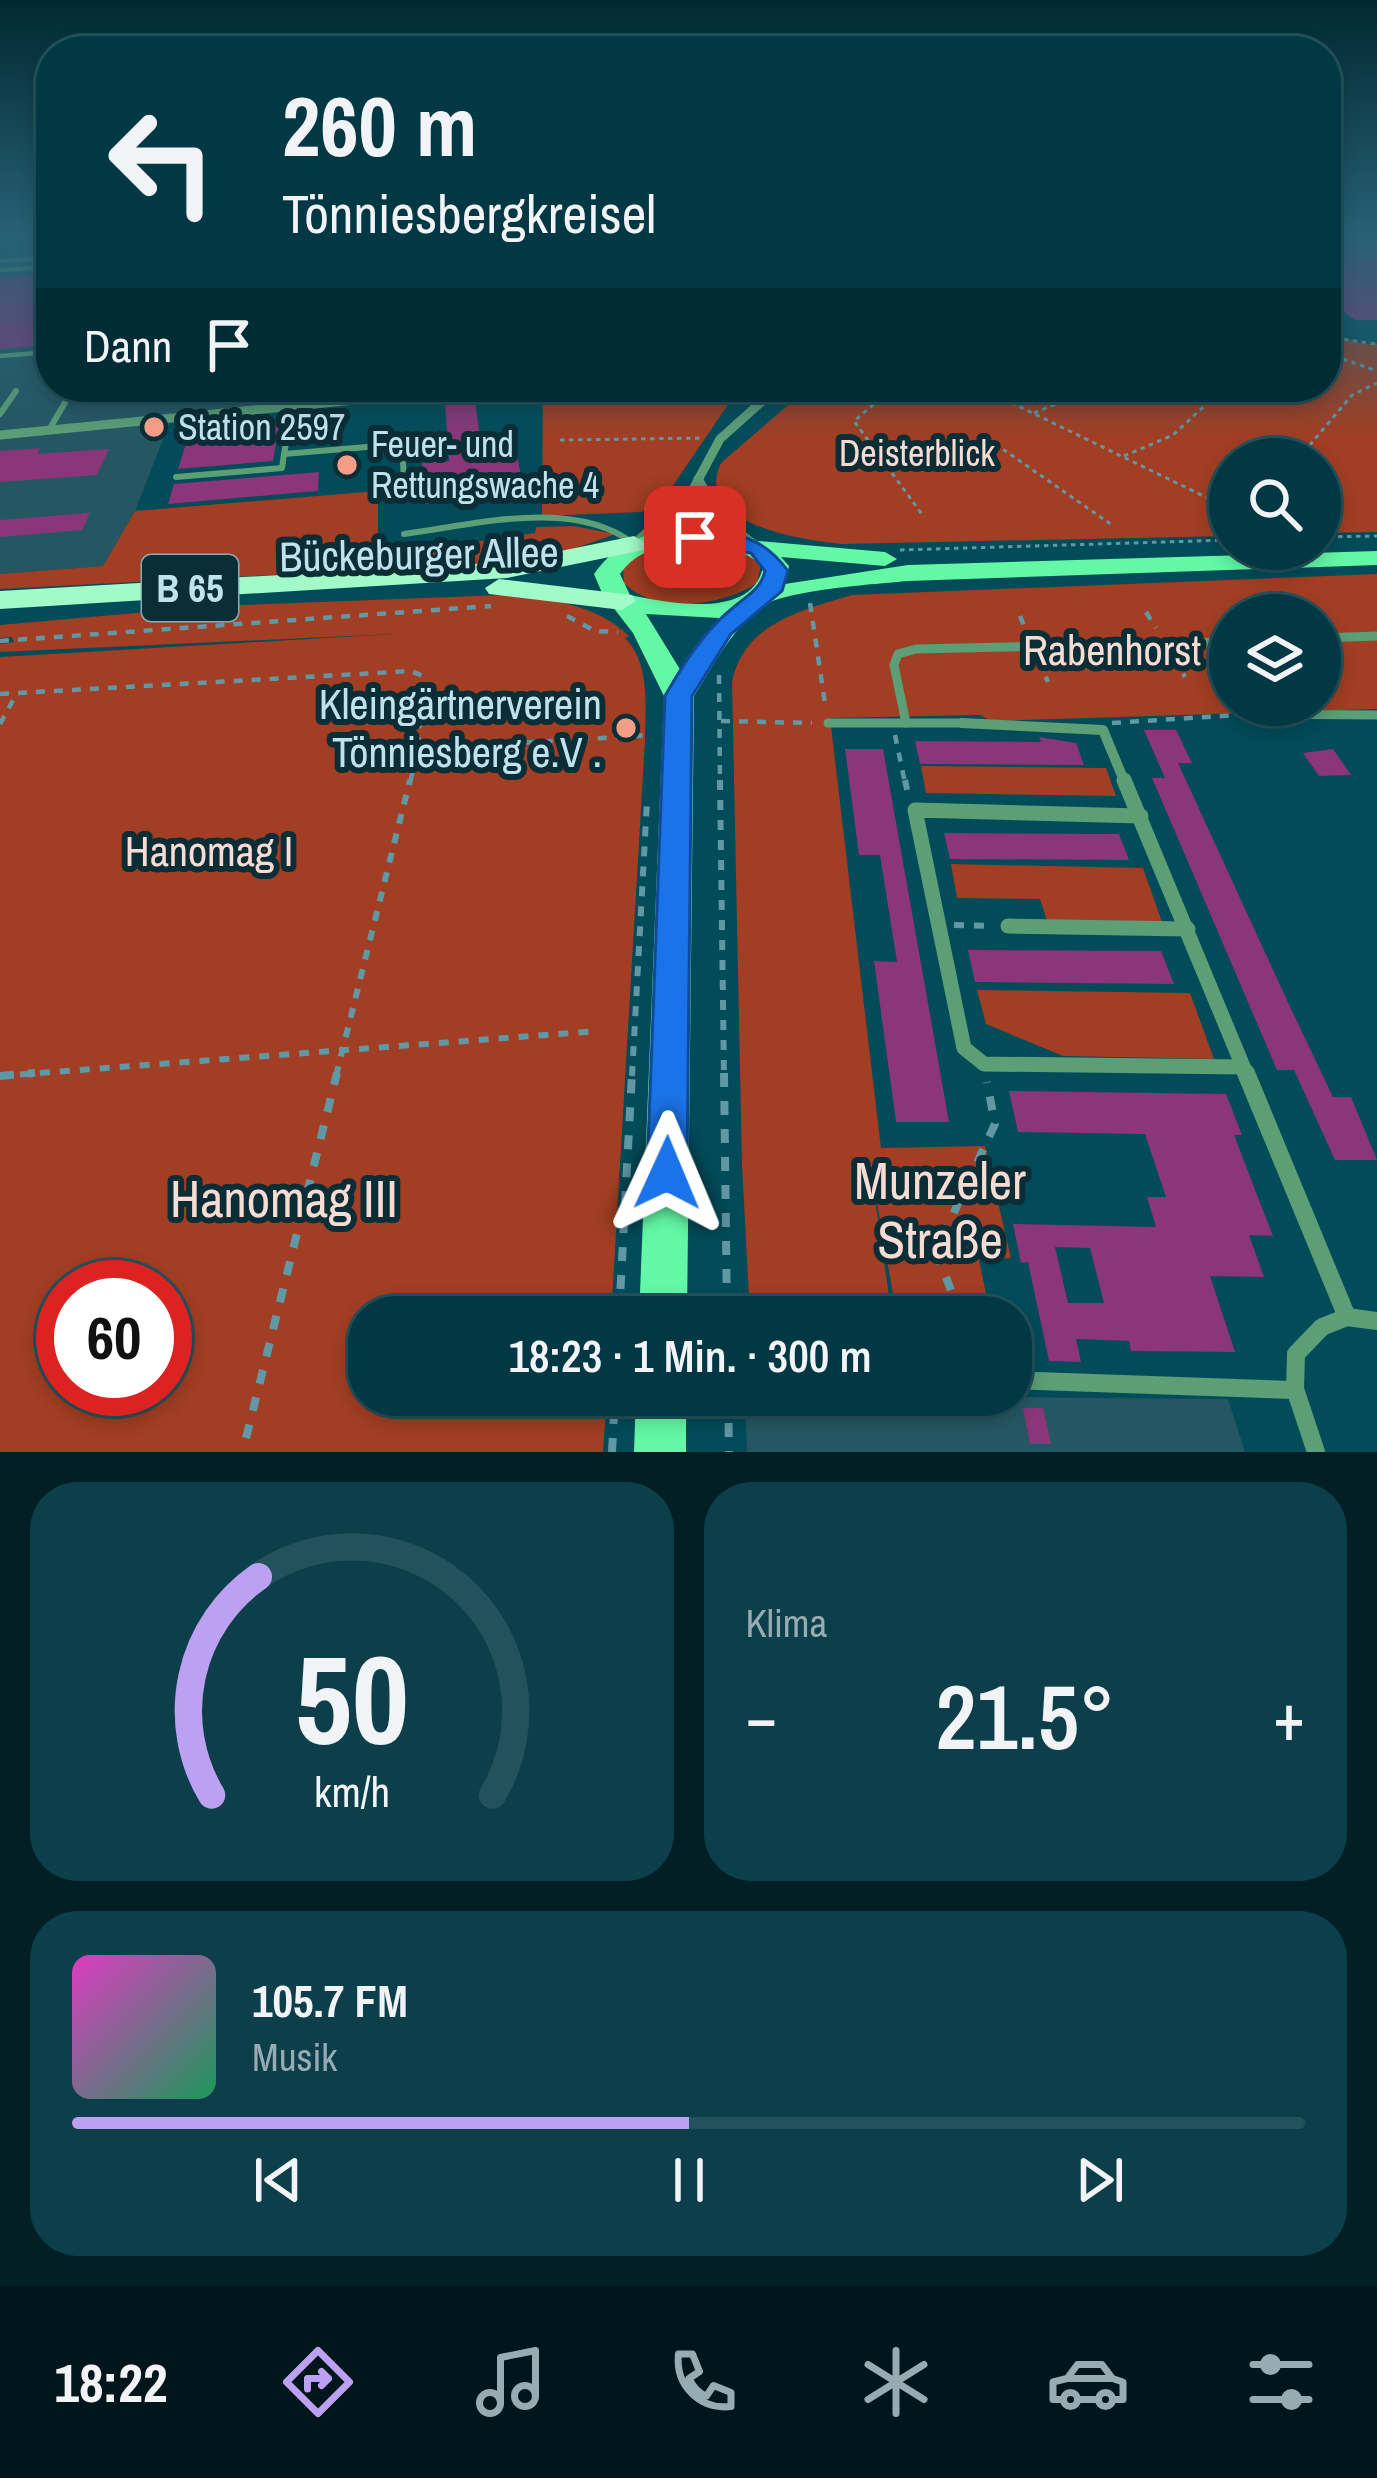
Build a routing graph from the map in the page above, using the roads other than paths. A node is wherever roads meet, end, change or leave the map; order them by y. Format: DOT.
graph roads {
  1 [pos="36,353"];
  2 [pos="0,356"];
  3 [pos="16,391"];
  4 [pos="66,402"];
  5 [pos="334,402"];
  6 [pos="761,402"];
  7 [pos="293,406"];
  8 [pos="0,414"];
  9 [pos="50,430"];
  10 [pos="0,435"];
  11 [pos="284,454"];
  12 [pos="176,477"];
  13 [pos="698,479"];
  14 [pos="405,499"];
  15 [pos="404,534"];
  16 [pos="1377,540"];
  17 [pos="1341,541"];
  18 [pos="634,544"];
  19 [pos="759,548"];
  20 [pos="1209,550"];
  21 [pos="1377,559"];
  22 [pos="761,598"];
  23 [pos="0,600"];
  24 [pos="622,602"];
  25 [pos="0,615"];
  26 [pos="1377,637"];
  27 [pos="1341,638"];
  28 [pos="1209,643"];
  29 [pos="679,696"];
  30 [pos="1341,715"];
  31 [pos="1377,715"];
  32 [pos="828,723"];
  33 [pos="906,723"];
  34 [pos="962,723"];
  35 [pos="1141,816"];
  36 [pos="1008,926"];
  37 [pos="1188,929"];
  38 [pos="1244,1067"];
  39 [pos="664,1296"];
  40 [pos="1347,1317"];
  41 [pos="1377,1321"];
  42 [pos="1032,1381"];
  43 [pos="1293,1390"];
  44 [pos="661,1416"];
  45 [pos="660,1452"];
  46 [pos="1316,1452"];
  1 -- 2 [label="lane"];
  3 -- 8 [label="lane"];
  4 -- 9 [label="lane"];
  5 -- 7 [label="street"];
  6 -- 13 [label="street"];
  7 -- 9 [label="street"];
  7 -- 11 [label="lane"];
  9 -- 10 [label="street"];
  11 -- 12 [label="lane"];
  11 -- 14 [label="lane"];
  13 -- 18 [label="street"];
  13 -- 19 [label="street"];
  15 -- 18 [label="lane"];
  16 -- 17 [label="main road"];
  18 -- 19 [label="main road, B 65"];
  18 -- 23 [label="highway, Bückeburger Allee / B 65"];
  18 -- 24 [label="main road"];
  19 -- 20 [label="main road, B 65"];
  19 -- 22 [label="main road"];
  21 -- 22 [label="main road, B 65"];
  22 -- 24 [label="main road, B 65"];
  22 -- 29 [label="main road"];
  24 -- 25 [label="highway, Bückeburger Allee / B 65"];
  24 -- 29 [label="main road"];
  26 -- 27 [label="lane"];
  28 -- 33 [label="lane"];
  29 -- 39 [label="main road"];
  30 -- 31 [label="lane"];
  32 -- 33 [label="lane"];
  33 -- 34 [label="lane"];
  34 -- 35 [label="street"];
  35 -- 37 [label="street"];
  35 -- 38 [label="street"];
  36 -- 37 [label="street"];
  37 -- 38 [label="street"];
  38 -- 40 [label="street"];
  40 -- 41 [label="street"];
  40 -- 43 [label="street"];
  42 -- 43 [label="street"];
  43 -- 46 [label="street"];
  44 -- 45 [label="main road"];
}
